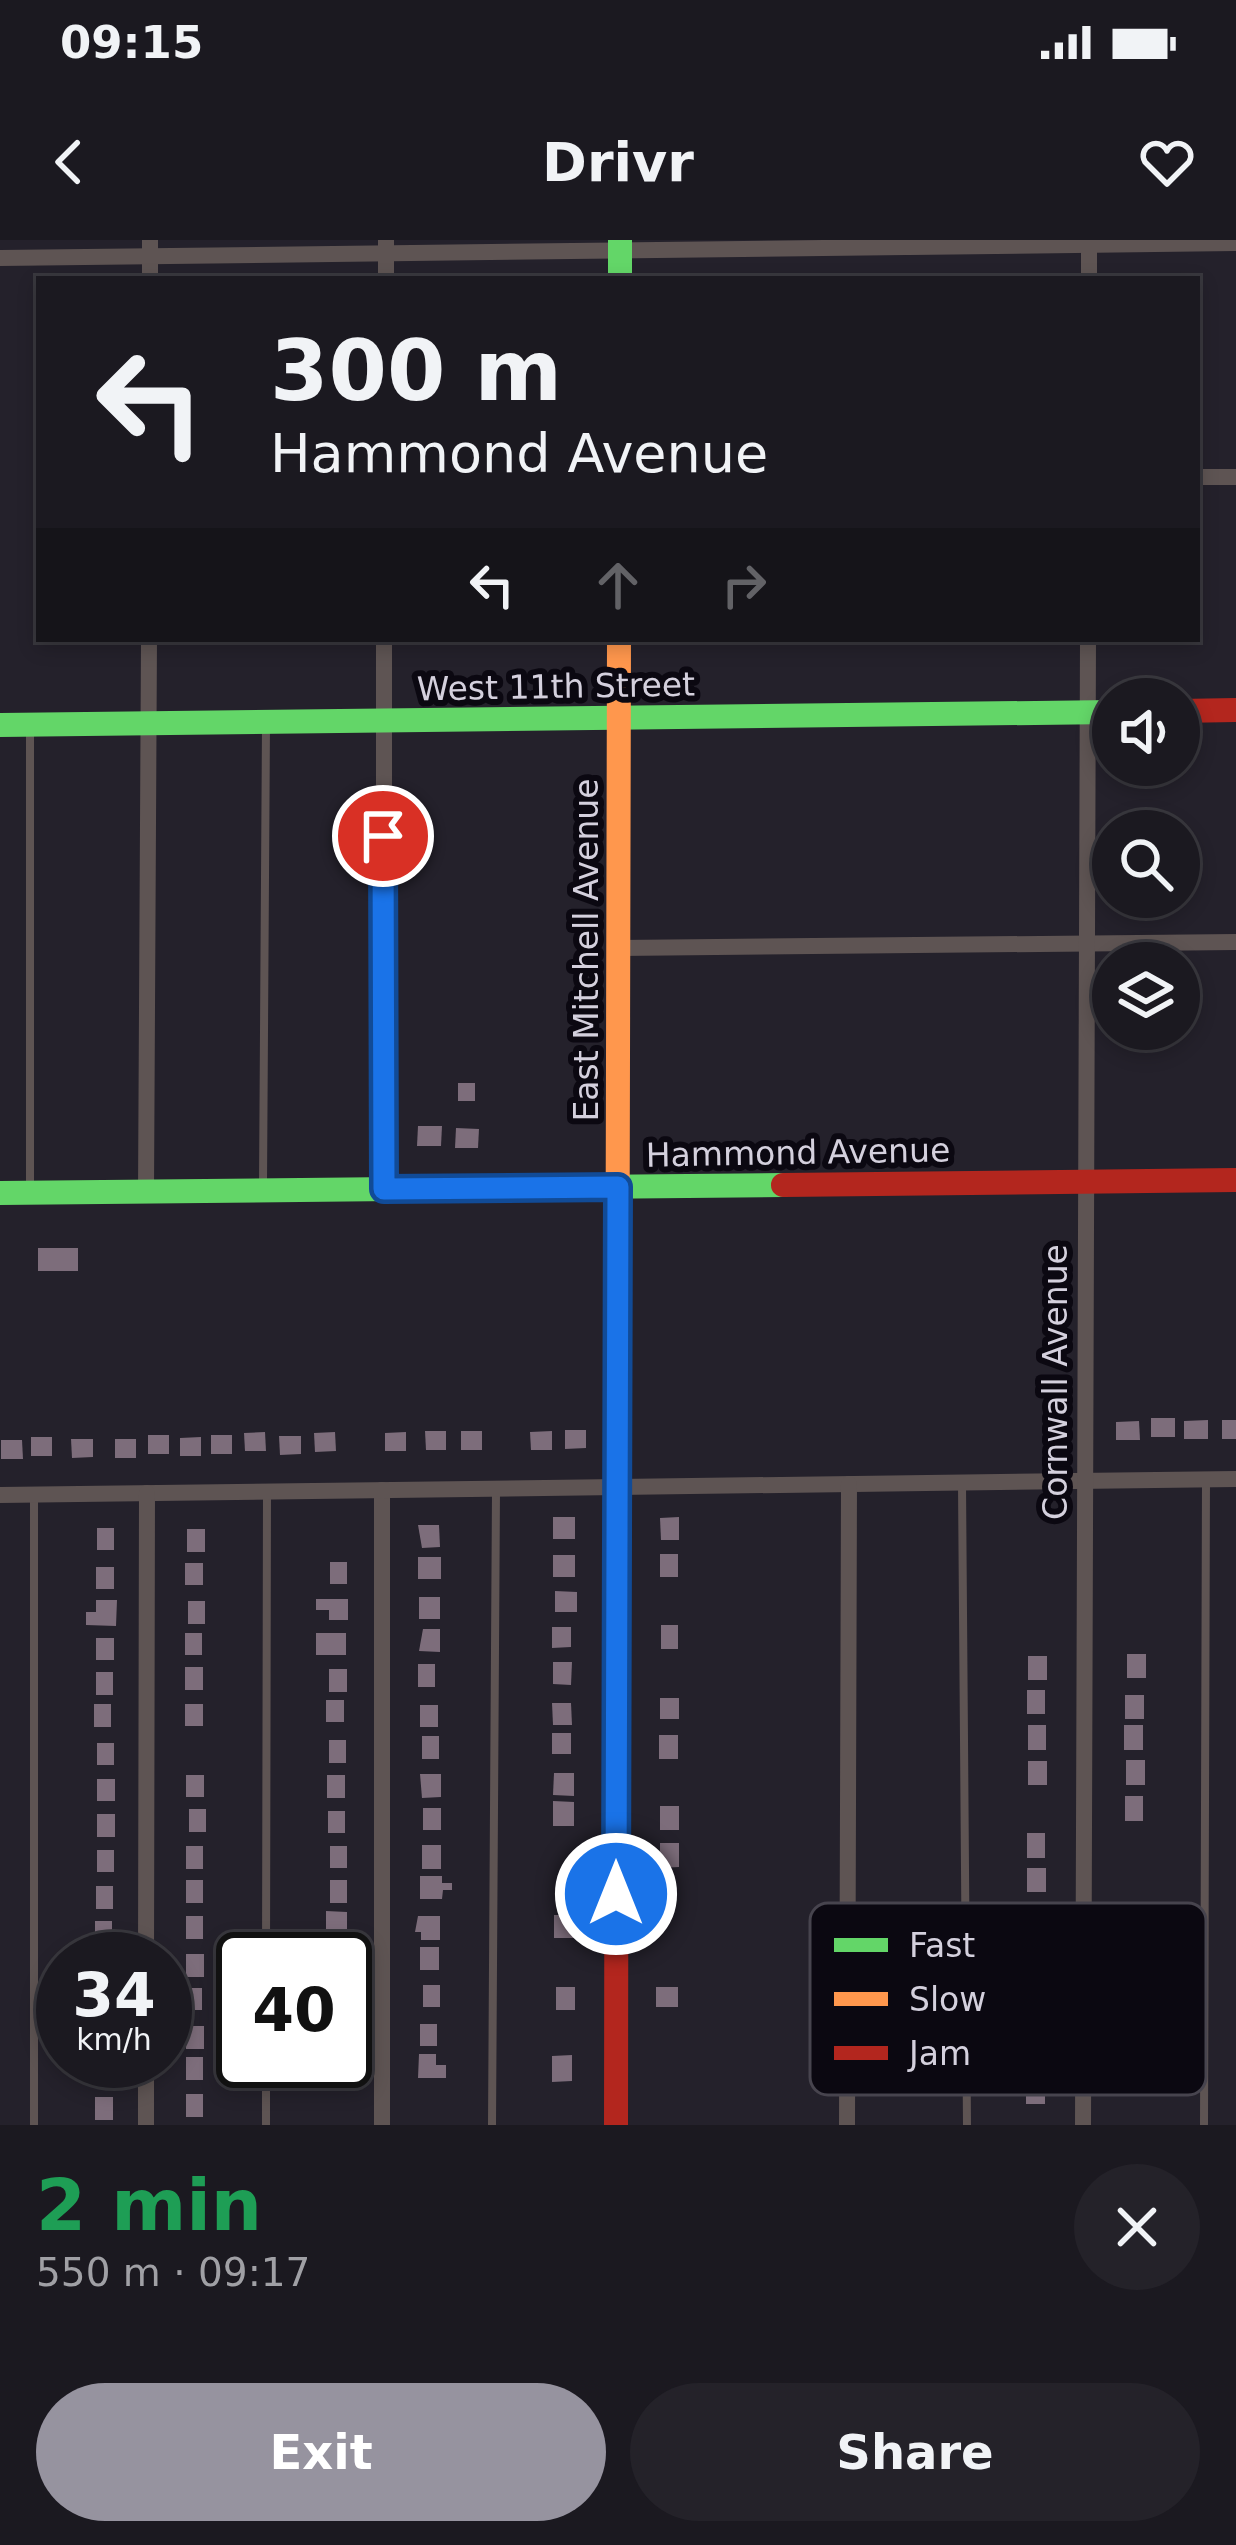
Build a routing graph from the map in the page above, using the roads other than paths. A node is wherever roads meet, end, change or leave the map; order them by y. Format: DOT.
graph roads {
  1 [pos="1089,242"];
  2 [pos="1236,243"];
  3 [pos="620,245"];
  4 [pos="386,247"];
  5 [pos="150,248"];
  6 [pos="0,258"];
  7 [pos="620,276"];
  8 [pos="1089,276"];
  9 [pos="1200,477"];
  10 [pos="1236,477"];
  11 [pos="149,642"];
  12 [pos="384,642"];
  13 [pos="619,642"];
  14 [pos="1088,642"];
  15 [pos="1094,678"];
  16 [pos="1236,710"];
  17 [pos="1200,711"];
  18 [pos="1092,712"];
  19 [pos="619,718"];
  20 [pos="383,721"];
  21 [pos="266,722"];
  22 [pos="149,724"];
  23 [pos="0,725"];
  24 [pos="30,725"];
  25 [pos="1096,786"];
  26 [pos="1236,942"];
  27 [pos="1087,944"];
  28 [pos="619,948"];
  29 [pos="1236,1180"];
  30 [pos="1086,1182"];
  31 [pos="618,1187"];
  32 [pos="384,1189"];
  33 [pos="262,1191"];
  34 [pos="146,1192"];
  35 [pos="0,1193"];
  36 [pos="30,1193"];
  37 [pos="1206,1479"];
  38 [pos="1236,1479"];
  39 [pos="1085,1480"];
  40 [pos="962,1482"];
  41 [pos="848,1484"];
  42 [pos="617,1487"];
  43 [pos="496,1488"];
  44 [pos="382,1490"];
  45 [pos="267,1492"];
  46 [pos="147,1493"];
  47 [pos="0,1495"];
  48 [pos="34,1495"];
  49 [pos="847,1903"];
  50 [pos="965,1903"];
  51 [pos="1084,1903"];
  52 [pos="1205,1903"];
  53 [pos="146,1932"];
  54 [pos="266,1932"];
  55 [pos="146,2088"];
  56 [pos="266,2088"];
  57 [pos="847,2095"];
  58 [pos="967,2095"];
  59 [pos="1083,2095"];
  60 [pos="1204,2095"];
  61 [pos="34,2125"];
  62 [pos="146,2125"];
  63 [pos="266,2125"];
  64 [pos="382,2125"];
  65 [pos="492,2125"];
  66 [pos="616,2125"];
  67 [pos="847,2125"];
  68 [pos="967,2125"];
  69 [pos="1083,2125"];
  70 [pos="1204,2125"];
  1 -- 2 [label="street"];
  1 -- 3 [label="street"];
  1 -- 8 [label="street"];
  3 -- 4 [label="street"];
  3 -- 7 [label="street"];
  4 -- 5 [label="street"];
  5 -- 6 [label="street"];
  9 -- 10 [label="street"];
  11 -- 22 [label="street"];
  12 -- 20 [label="street"];
  13 -- 19 [label="street, East Mitchell Avenue"];
  14 -- 15 [label="street, Cornwall Avenue"];
  16 -- 17 [label="street"];
  18 -- 19 [label="street, West 11th Street"];
  19 -- 20 [label="street, West 11th Street"];
  19 -- 28 [label="street, East Mitchell Avenue"];
  20 -- 21 [label="street, West 11th Street"];
  20 -- 32 [label="street"];
  21 -- 22 [label="street, West 11th Street"];
  21 -- 33 [label="lane"];
  22 -- 24 [label="street, West 11th Street"];
  22 -- 34 [label="street"];
  23 -- 24 [label="street, West 11th Street"];
  24 -- 36 [label="lane"];
  25 -- 27 [label="street, Cornwall Avenue"];
  26 -- 27 [label="street"];
  27 -- 28 [label="street"];
  27 -- 30 [label="street, Cornwall Avenue"];
  28 -- 31 [label="street, East Mitchell Avenue"];
  29 -- 30 [label="street, Hammond Avenue"];
  30 -- 31 [label="street, Hammond Avenue"];
  30 -- 39 [label="street, Cornwall Avenue"];
  31 -- 32 [label="street, Hammond Avenue"];
  31 -- 42 [label="street, East Mitchell Avenue"];
  32 -- 33 [label="street, Hammond Avenue"];
  33 -- 34 [label="street, Hammond Avenue"];
  34 -- 36 [label="street, Hammond Avenue"];
  35 -- 36 [label="street, Hammond Avenue"];
  37 -- 38 [label="street"];
  37 -- 39 [label="street"];
  37 -- 52 [label="lane"];
  39 -- 40 [label="street"];
  39 -- 51 [label="street, Cornwall Avenue"];
  40 -- 41 [label="street"];
  40 -- 50 [label="lane"];
  41 -- 42 [label="street"];
  41 -- 49 [label="street"];
  42 -- 43 [label="street"];
  42 -- 66 [label="street, East Mitchell Avenue"];
  43 -- 44 [label="street"];
  43 -- 65 [label="lane"];
  44 -- 45 [label="street"];
  44 -- 64 [label="street"];
  45 -- 46 [label="street"];
  45 -- 54 [label="lane"];
  46 -- 48 [label="street"];
  46 -- 53 [label="street"];
  47 -- 48 [label="street"];
  48 -- 61 [label="lane"];
  55 -- 62 [label="street"];
  56 -- 63 [label="lane"];
  57 -- 67 [label="street"];
  58 -- 68 [label="lane"];
  59 -- 69 [label="street, Cornwall Avenue"];
  60 -- 70 [label="lane"];
}
